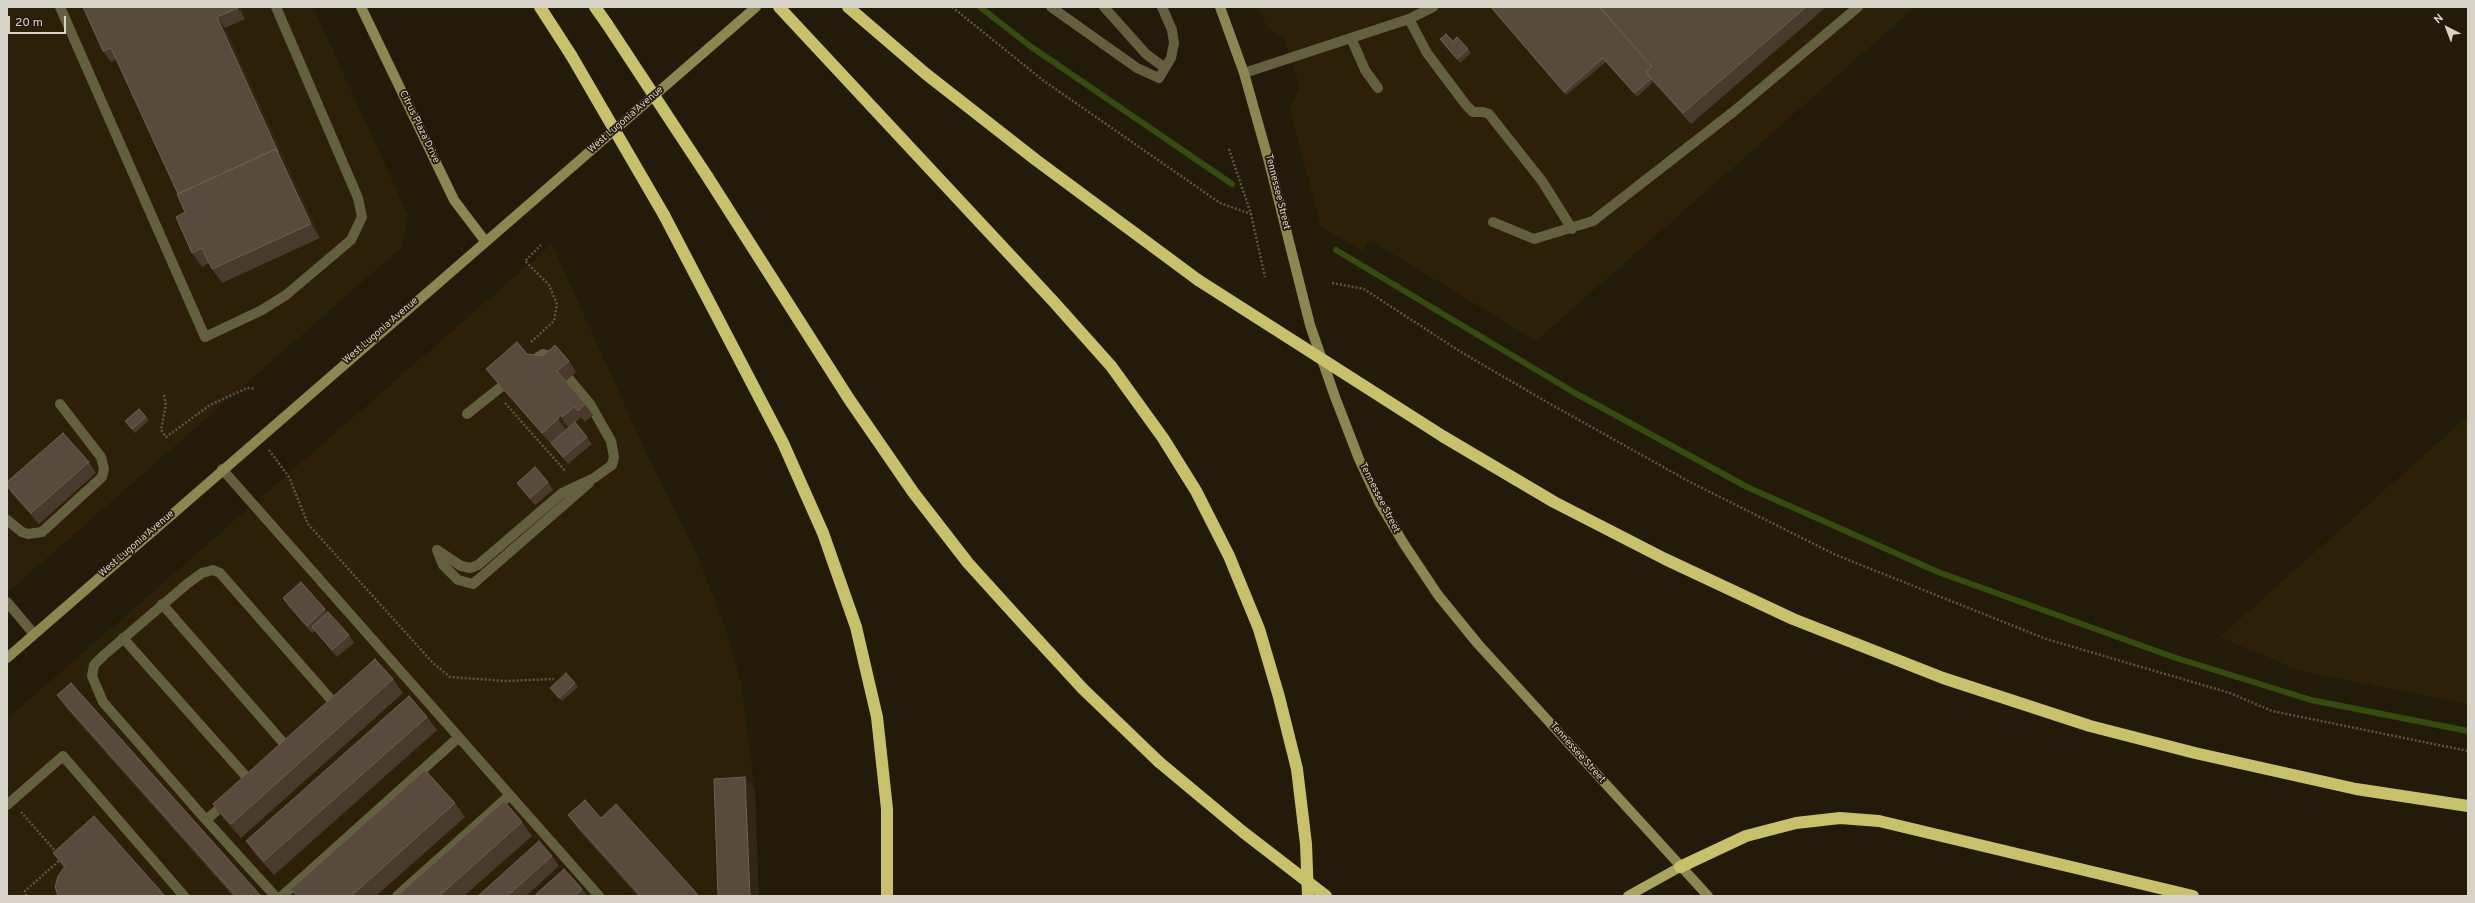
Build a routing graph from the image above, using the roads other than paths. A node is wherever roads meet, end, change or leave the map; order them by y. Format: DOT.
graph roads {
  1 [pos="60,7"];
  2 [pos="276,7"];
  3 [pos="361,7"];
  4 [pos="540,7"];
  5 [pos="595,7"];
  6 [pos="756,7"];
  7 [pos="779,7"];
  8 [pos="848,7"];
  9 [pos="1051,7"];
  10 [pos="1104,7"];
  11 [pos="1162,7"];
  12 [pos="1220,7"];
  13 [pos="1433,7"];
  14 [pos="1858,7"];
  15 [pos="1409,18"];
  16 [pos="1351,38"];
  17 [pos="1165,68"];
  18 [pos="1244,74"];
  19 [pos="1378,88"];
  20 [pos="1493,222"];
  21 [pos="1572,229"];
  22 [pos="485,241"];
  23 [pos="60,404"];
  24 [pos="467,414"];
  25 [pos="222,469"];
  26 [pos="594,478"];
  27 [pos="7,520"];
  28 [pos="7,602"];
  29 [pos="162,604"];
  30 [pos="34,634"];
  31 [pos="123,638"];
  32 [pos="7,658"];
  33 [pos="334,703"];
  34 [pos="297,737"];
  35 [pos="459,737"];
  36 [pos="250,781"];
  37 [pos="510,795"];
  38 [pos="234,796"];
  39 [pos="9,803"];
  40 [pos="2468,806"];
  41 [pos="206,820"];
  42 [pos="1680,867"];
  43 [pos="184,896"];
  44 [pos="274,896"];
  45 [pos="282,896"];
  46 [pos="397,896"];
  47 [pos="599,896"];
  48 [pos="887,896"];
  49 [pos="1308,896"];
  50 [pos="1326,896"];
  51 [pos="1628,896"];
  52 [pos="1708,896"];
  53 [pos="2194,896"];
  1 -- 2 [label="lane"];
  3 -- 22 [label="main road, Citrus Plaza Drive"];
  4 -- 48 [label="highway, bridge"];
  5 -- 50 [label="highway, bridge"];
  6 -- 22 [label="main road, West Lugonia Avenue"];
  7 -- 49 [label="highway"];
  8 -- 40 [label="highway, bridge"];
  9 -- 17 [label="lane"];
  10 -- 17 [label="lane"];
  11 -- 17 [label="lane"];
  12 -- 18 [label="main road, Tennessee Street"];
  13 -- 15 [label="lane"];
  14 -- 21 [label="lane"];
  15 -- 16 [label="lane"];
  15 -- 21 [label="lane"];
  16 -- 18 [label="lane"];
  16 -- 19 [label="lane"];
  18 -- 42 [label="main road, Tennessee Street"];
  20 -- 21 [label="lane"];
  22 -- 25 [label="main road, West Lugonia Avenue"];
  23 -- 27 [label="lane"];
  24 -- 26 [label="lane"];
  25 -- 30 [label="main road, West Lugonia Avenue"];
  25 -- 35 [label="lane"];
  26 -- 26 [label="lane"];
  28 -- 30 [label="lane"];
  29 -- 31 [label="lane"];
  29 -- 33 [label="lane"];
  29 -- 34 [label="lane"];
  30 -- 32 [label="main road, West Lugonia Avenue"];
  31 -- 36 [label="lane"];
  31 -- 41 [label="lane"];
  35 -- 37 [label="lane"];
  35 -- 45 [label="lane"];
  37 -- 46 [label="lane"];
  37 -- 47 [label="lane"];
  38 -- 41 [label="lane"];
  39 -- 43 [label="lane"];
  41 -- 44 [label="lane"];
  42 -- 51 [label="main road"];
  42 -- 52 [label="main road, Tennessee Street"];
  42 -- 53 [label="highway"];
}
